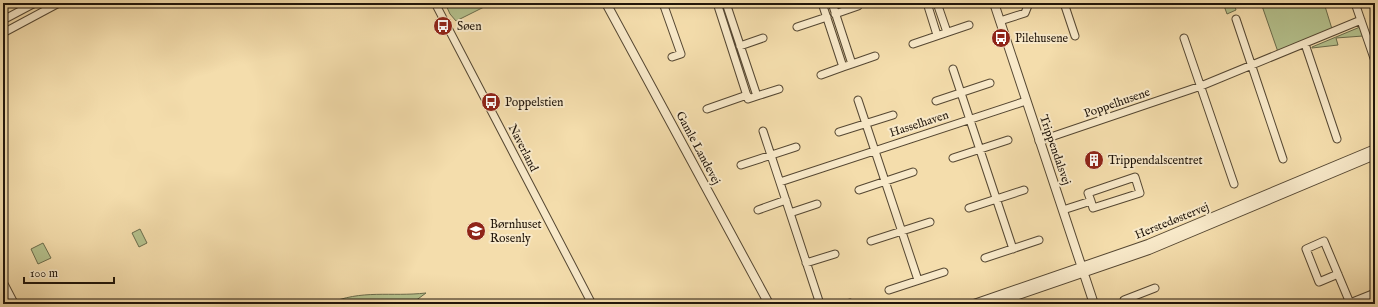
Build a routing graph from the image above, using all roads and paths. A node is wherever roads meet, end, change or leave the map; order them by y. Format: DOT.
graph roads {
  1 [pos="35,3"];
  2 [pos="59,3"];
  3 [pos="435,3"];
  4 [pos="606,3"];
  5 [pos="663,3"];
  6 [pos="717,3"];
  7 [pos="726,3"];
  8 [pos="822,3"];
  9 [pos="832,3"];
  10 [pos="927,3"];
  11 [pos="937,3"];
  12 [pos="994,3"];
  13 [pos="1030,3"];
  14 [pos="1064,3"];
  15 [pos="1355,3"];
  16 [pos="858,6"];
  17 [pos="835,14"];
  18 [pos="827,17"];
  19 [pos="1236,19"];
  20 [pos="3,20"];
  21 [pos="1004,20"];
  22 [pos="1361,20"];
  23 [pos="969,25"];
  24 [pos="797,27"];
  25 [pos="947,32"];
  26 [pos="3,33"];
  27 [pos="937,35"];
  28 [pos="1075,36"];
  29 [pos="764,38"];
  30 [pos="1184,38"];
  31 [pos="913,44"];
  32 [pos="1305,44"];
  33 [pos="740,46"];
  34 [pos="875,56"];
  35 [pos="672,57"];
  36 [pos="1375,61"];
  37 [pos="852,64"];
  38 [pos="1251,65"];
  39 [pos="843,67"];
  40 [pos="953,69"];
  41 [pos="821,74"];
  42 [pos="990,83"];
  43 [pos="1201,86"];
  44 [pos="779,89"];
  45 [pos="961,92"];
  46 [pos="747,95"];
  47 [pos="757,96"];
  48 [pos="858,100"];
  49 [pos="936,101"];
  50 [pos="1026,101"];
  51 [pos="707,109"];
  52 [pos="893,115"];
  53 [pos="970,119"];
  54 [pos="866,124"];
  55 [pos="763,131"];
  56 [pos="839,132"];
  57 [pos="1337,139"];
  58 [pos="1008,140"];
  59 [pos="1042,140"];
  60 [pos="796,146"];
  61 [pos="1375,149"];
  62 [pos="980,150"];
  63 [pos="875,151"];
  64 [pos="771,155"];
  65 [pos="1375,155"];
  66 [pos="953,158"];
  67 [pos="1283,159"];
  68 [pos="741,165"];
  69 [pos="913,172"];
  70 [pos="780,182"];
  71 [pos="885,182"];
  72 [pos="1234,184"];
  73 [pos="859,190"];
  74 [pos="1024,190"];
  75 [pos="997,199"];
  76 [pos="786,200"];
  77 [pos="1088,202"];
  78 [pos="817,204"];
  79 [pos="969,208"];
  80 [pos="1066,209"];
  81 [pos="758,210"];
  82 [pos="790,213"];
  83 [pos="930,222"];
  84 [pos="901,231"];
  85 [pos="1039,240"];
  86 [pos="871,241"];
  87 [pos="1013,249"];
  88 [pos="835,254"];
  89 [pos="985,258"];
  90 [pos="806,263"];
  91 [pos="1083,270"];
  92 [pos="944,272"];
  93 [pos="1338,274"];
  94 [pos="918,280"];
  95 [pos="3,283"];
  96 [pos="1155,288"];
  97 [pos="889,290"];
  98 [pos="1375,293"];
  99 [pos="14,304"];
  100 [pos="592,304"];
  101 [pos="769,304"];
  102 [pos="820,304"];
  103 [pos="974,304"];
  104 [pos="992,304"];
  105 [pos="1094,304"];
  106 [pos="1125,304"];
  1 -- 20 [label="street"];
  2 -- 26 [label="street"];
  3 -- 100 [label="street, Naverland"];
  4 -- 101 [label="street, Gamle Landevej"];
  5 -- 35 [label="street"];
  6 -- 46 [label="street"];
  7 -- 33 [label="street"];
  8 -- 18 [label="street"];
  9 -- 17 [label="street"];
  10 -- 27 [label="street"];
  11 -- 25 [label="street"];
  12 -- 21 [label="street, Trippendalsvej"];
  13 -- 21 [label="street"];
  14 -- 28 [label="street"];
  15 -- 22 [label="street"];
  16 -- 17 [label="street"];
  17 -- 37 [label="street"];
  18 -- 24 [label="street"];
  18 -- 39 [label="street"];
  19 -- 38 [label="street"];
  21 -- 50 [label="street, Trippendalsvej"];
  22 -- 32 [label="street, Poppelhusene"];
  22 -- 36 [label="street"];
  23 -- 25 [label="street"];
  25 -- 27 [label="street"];
  27 -- 31 [label="street"];
  29 -- 33 [label="street"];
  30 -- 43 [label="street"];
  32 -- 38 [label="street, Poppelhusene"];
  32 -- 57 [label="street"];
  33 -- 47 [label="street"];
  34 -- 37 [label="street"];
  37 -- 39 [label="street"];
  38 -- 43 [label="street, Poppelhusene"];
  38 -- 67 [label="street"];
  39 -- 41 [label="street"];
  40 -- 45 [label="street"];
  42 -- 45 [label="street, Hasselhaven"];
  43 -- 59 [label="street, Poppelhusene"];
  43 -- 72 [label="street"];
  44 -- 47 [label="street"];
  45 -- 49 [label="street, Hasselhaven"];
  45 -- 53 [label="street"];
  46 -- 47 [label="street"];
  46 -- 51 [label="street"];
  48 -- 54 [label="street"];
  50 -- 53 [label="street, Hasselhaven"];
  50 -- 59 [label="street, Trippendalsvej"];
  52 -- 54 [label="street, Hasselhaven"];
  53 -- 62 [label="street"];
  53 -- 63 [label="street, Hasselhaven"];
  54 -- 56 [label="street, Hasselhaven"];
  54 -- 63 [label="street"];
  55 -- 64 [label="street"];
  58 -- 62 [label="street"];
  59 -- 80 [label="street, Trippendalsvej"];
  60 -- 64 [label="street"];
  61 -- 91 [label="street, Herstedøstervej"];
  62 -- 66 [label="street"];
  62 -- 75 [label="street"];
  63 -- 70 [label="street, Hasselhaven"];
  63 -- 71 [label="street"];
  64 -- 68 [label="street"];
  64 -- 70 [label="street"];
  65 -- 91 [label="street, Herstedøstervej"];
  69 -- 71 [label="street"];
  70 -- 76 [label="street"];
  71 -- 73 [label="street"];
  71 -- 84 [label="street"];
  74 -- 75 [label="street"];
  75 -- 79 [label="street"];
  75 -- 87 [label="street"];
  76 -- 81 [label="street"];
  76 -- 82 [label="street"];
  77 -- 77 [label="street"];
  77 -- 80 [label="street"];
  78 -- 82 [label="street"];
  80 -- 91 [label="street, Trippendalsvej"];
  82 -- 90 [label="street"];
  83 -- 84 [label="street"];
  84 -- 86 [label="street"];
  84 -- 94 [label="street"];
  85 -- 87 [label="street"];
  87 -- 89 [label="street"];
  88 -- 90 [label="street"];
  90 -- 102 [label="street"];
  91 -- 103 [label="street, Herstedøstervej"];
  91 -- 104 [label="street, Herstedøstervej"];
  91 -- 105 [label="street, Trippendalsvej"];
  92 -- 94 [label="street"];
  93 -- 93 [label="street"];
  93 -- 98 [label="street"];
  94 -- 97 [label="street"];
  95 -- 99 [label="street"];
  96 -- 106 [label="street"];
}
